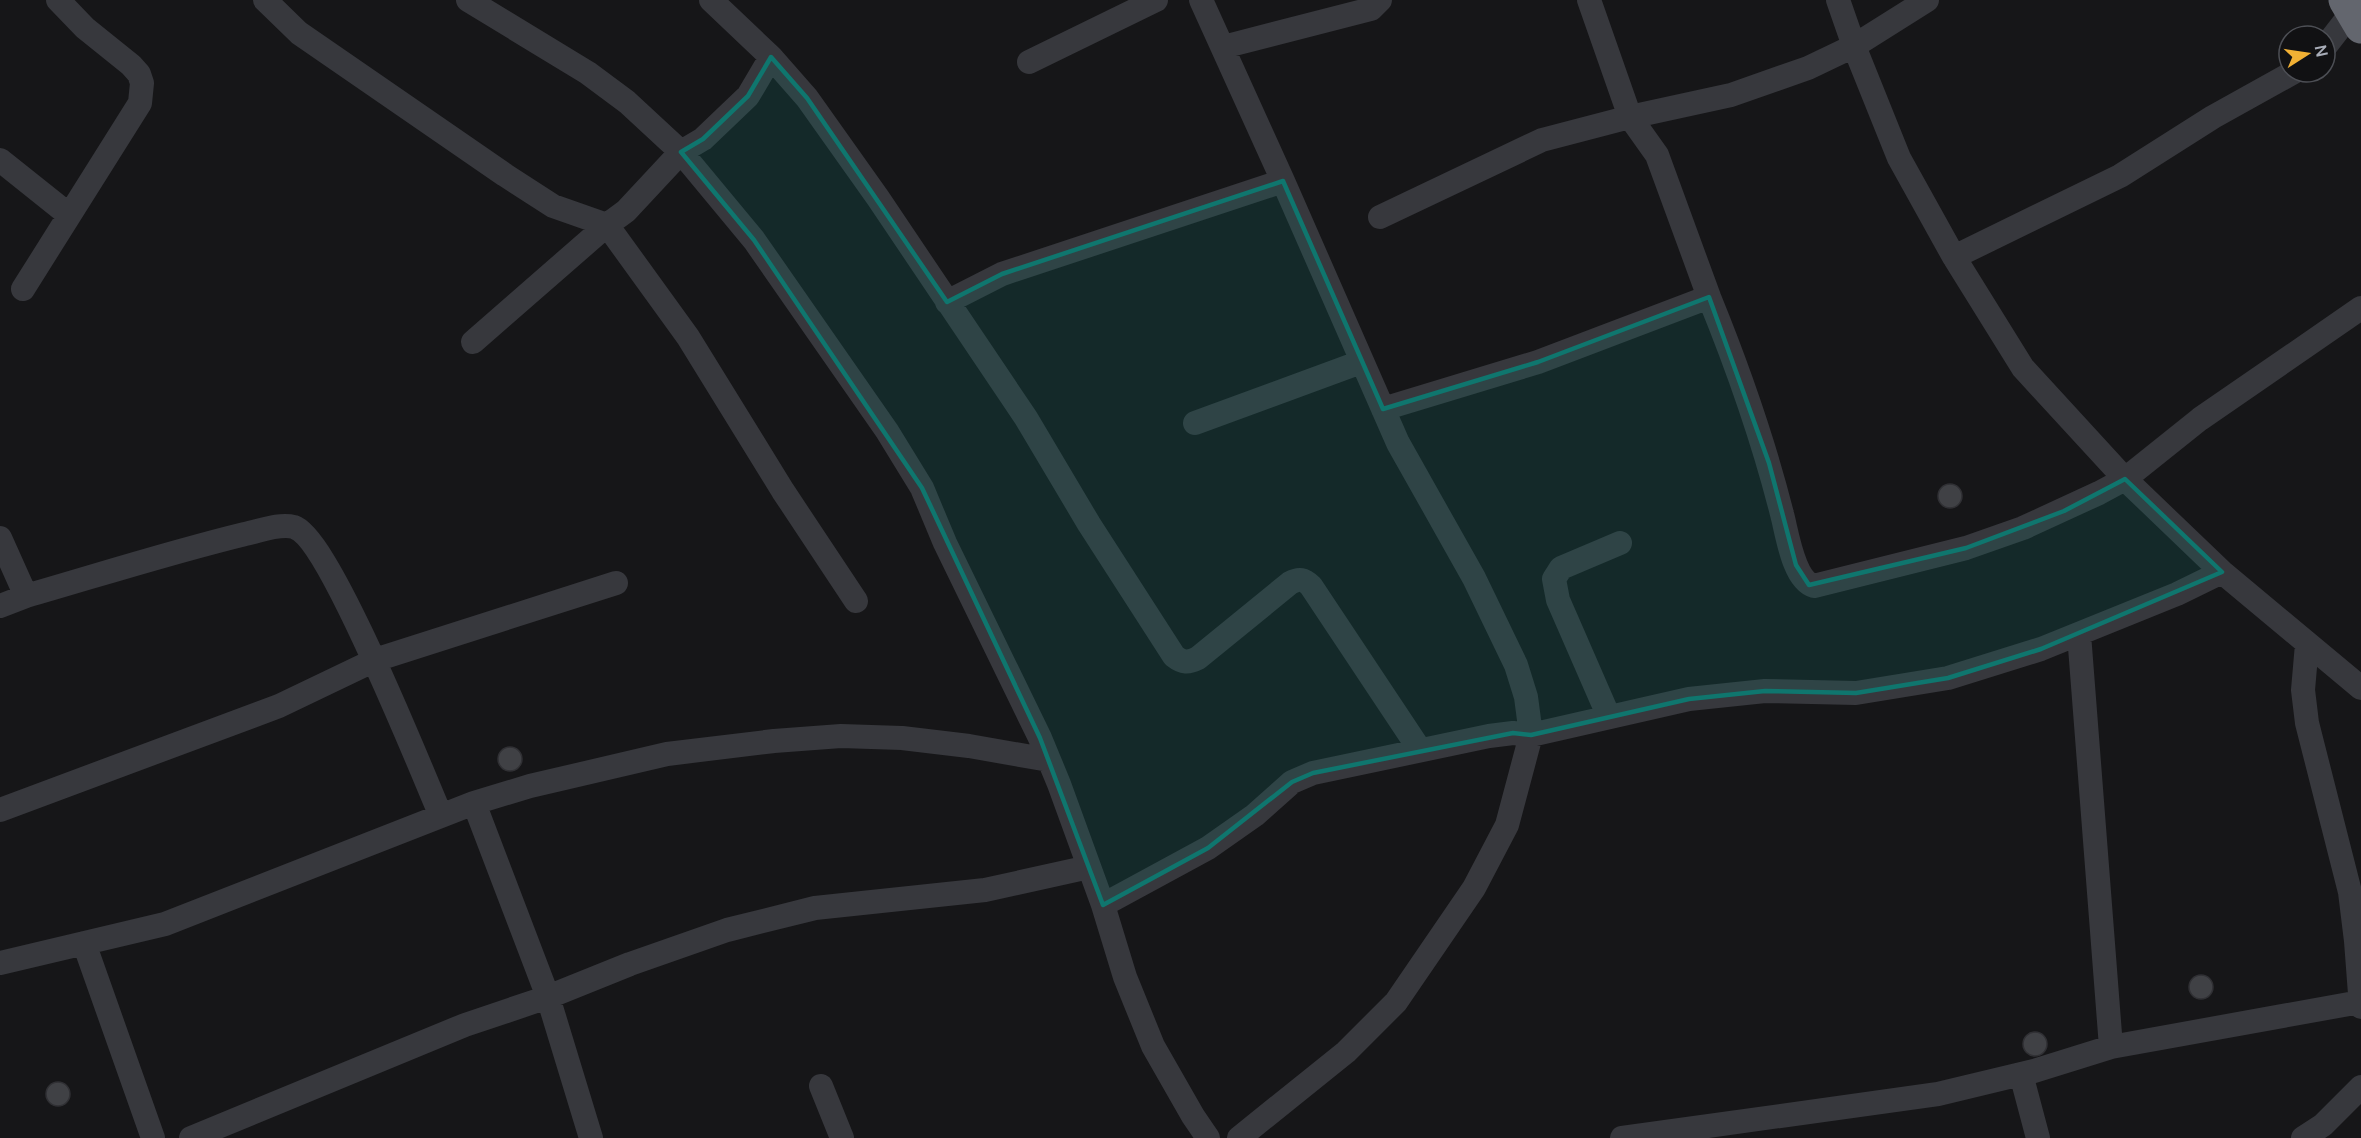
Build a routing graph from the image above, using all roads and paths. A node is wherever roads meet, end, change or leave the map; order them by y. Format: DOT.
graph roads {
  1 [pos="58,0"];
  2 [pos="265,0"];
  3 [pos="468,0"];
  4 [pos="711,0"];
  5 [pos="1156,0"];
  6 [pos="1201,0"];
  7 [pos="1380,0"];
  8 [pos="1589,0"];
  9 [pos="1838,0"];
  10 [pos="1927,0"];
  11 [pos="2353,13"];
  12 [pos="2337,33"];
  13 [pos="1854,46"];
  14 [pos="1223,47"];
  15 [pos="771,57"];
  16 [pos="1029,62"];
  17 [pos="2277,81"];
  18 [pos="1630,117"];
  19 [pos="681,152"];
  20 [pos="0,160"];
  21 [pos="1284,181"];
  22 [pos="69,215"];
  23 [pos="1380,217"];
  24 [pos="607,225"];
  25 [pos="1954,257"];
  26 [pos="23,289"];
  27 [pos="1709,297"];
  28 [pos="947,302"];
  29 [pos="2361,308"];
  30 [pos="473,342"];
  31 [pos="1361,362"];
  32 [pos="1383,410"];
  33 [pos="1195,423"];
  34 [pos="2125,478"];
  35 [pos="0,538"];
  36 [pos="1620,543"];
  37 [pos="2222,572"];
  38 [pos="616,583"];
  39 [pos="26,596"];
  40 [pos="856,601"];
  41 [pos="0,606"];
  42 [pos="2079,634"];
  43 [pos="2307,644"];
  44 [pos="375,660"];
  45 [pos="2361,688"];
  46 [pos="1609,717"];
  47 [pos="1531,735"];
  48 [pos="1420,750"];
  49 [pos="1049,760"];
  50 [pos="474,803"];
  51 [pos="0,810"];
  52 [pos="441,816"];
  53 [pos="1089,867"];
  54 [pos="1103,905"];
  55 [pos="84,943"];
  56 [pos="0,963"];
  57 [pos="548,997"];
  58 [pos="2360,1005"];
  59 [pos="2111,1047"];
  60 [pos="2021,1074"];
  61 [pos="822,1086"];
  62 [pos="2361,1087"];
  63 [pos="1697,1132"];
  64 [pos="153,1138"];
  65 [pos="191,1138"];
  66 [pos="591,1138"];
  67 [pos="842,1138"];
  68 [pos="1208,1138"];
  69 [pos="1239,1138"];
  70 [pos="1622,1138"];
  71 [pos="2038,1138"];
  72 [pos="2303,1138"];
  1 -- 22 [label="street"];
  2 -- 24 [label="street"];
  3 -- 19 [label="street"];
  4 -- 15 [label="street"];
  5 -- 16 [label="street"];
  6 -- 14 [label="street"];
  7 -- 14 [label="street"];
  8 -- 18 [label="street"];
  9 -- 13 [label="street"];
  10 -- 13 [label="street"];
  11 -- 12 [label="street"];
  13 -- 18 [label="street"];
  13 -- 25 [label="street"];
  14 -- 21 [label="street"];
  15 -- 19 [label="street"];
  15 -- 28 [label="street"];
  17 -- 25 [label="street"];
  18 -- 23 [label="street"];
  18 -- 27 [label="street"];
  19 -- 24 [label="street"];
  19 -- 49 [label="street"];
  20 -- 22 [label="street"];
  21 -- 28 [label="street"];
  21 -- 31 [label="street"];
  22 -- 26 [label="street"];
  24 -- 30 [label="street"];
  24 -- 40 [label="street"];
  25 -- 34 [label="street"];
  27 -- 32 [label="street"];
  27 -- 34 [label="street"];
  28 -- 48 [label="street"];
  29 -- 34 [label="street"];
  31 -- 32 [label="street"];
  31 -- 33 [label="street"];
  32 -- 47 [label="street"];
  34 -- 37 [label="street"];
  35 -- 39 [label="street"];
  36 -- 46 [label="street"];
  37 -- 42 [label="street"];
  37 -- 43 [label="street"];
  38 -- 44 [label="street"];
  39 -- 41 [label="street"];
  39 -- 44 [label="street"];
  42 -- 46 [label="street"];
  42 -- 59 [label="street"];
  43 -- 45 [label="street"];
  43 -- 58 [label="street"];
  44 -- 51 [label="street"];
  44 -- 52 [label="street"];
  46 -- 47 [label="street"];
  47 -- 48 [label="street"];
  47 -- 69 [label="street"];
  48 -- 54 [label="street"];
  49 -- 50 [label="street"];
  49 -- 53 [label="street"];
  50 -- 52 [label="street"];
  50 -- 57 [label="street"];
  52 -- 55 [label="street"];
  53 -- 54 [label="street"];
  53 -- 57 [label="street"];
  54 -- 68 [label="street"];
  55 -- 56 [label="street"];
  55 -- 64 [label="street"];
  57 -- 65 [label="street"];
  57 -- 66 [label="street"];
  58 -- 59 [label="street"];
  59 -- 60 [label="street"];
  60 -- 63 [label="street"];
  60 -- 71 [label="street"];
  61 -- 67 [label="street"];
  62 -- 72 [label="street"];
  63 -- 70 [label="street"];
}
